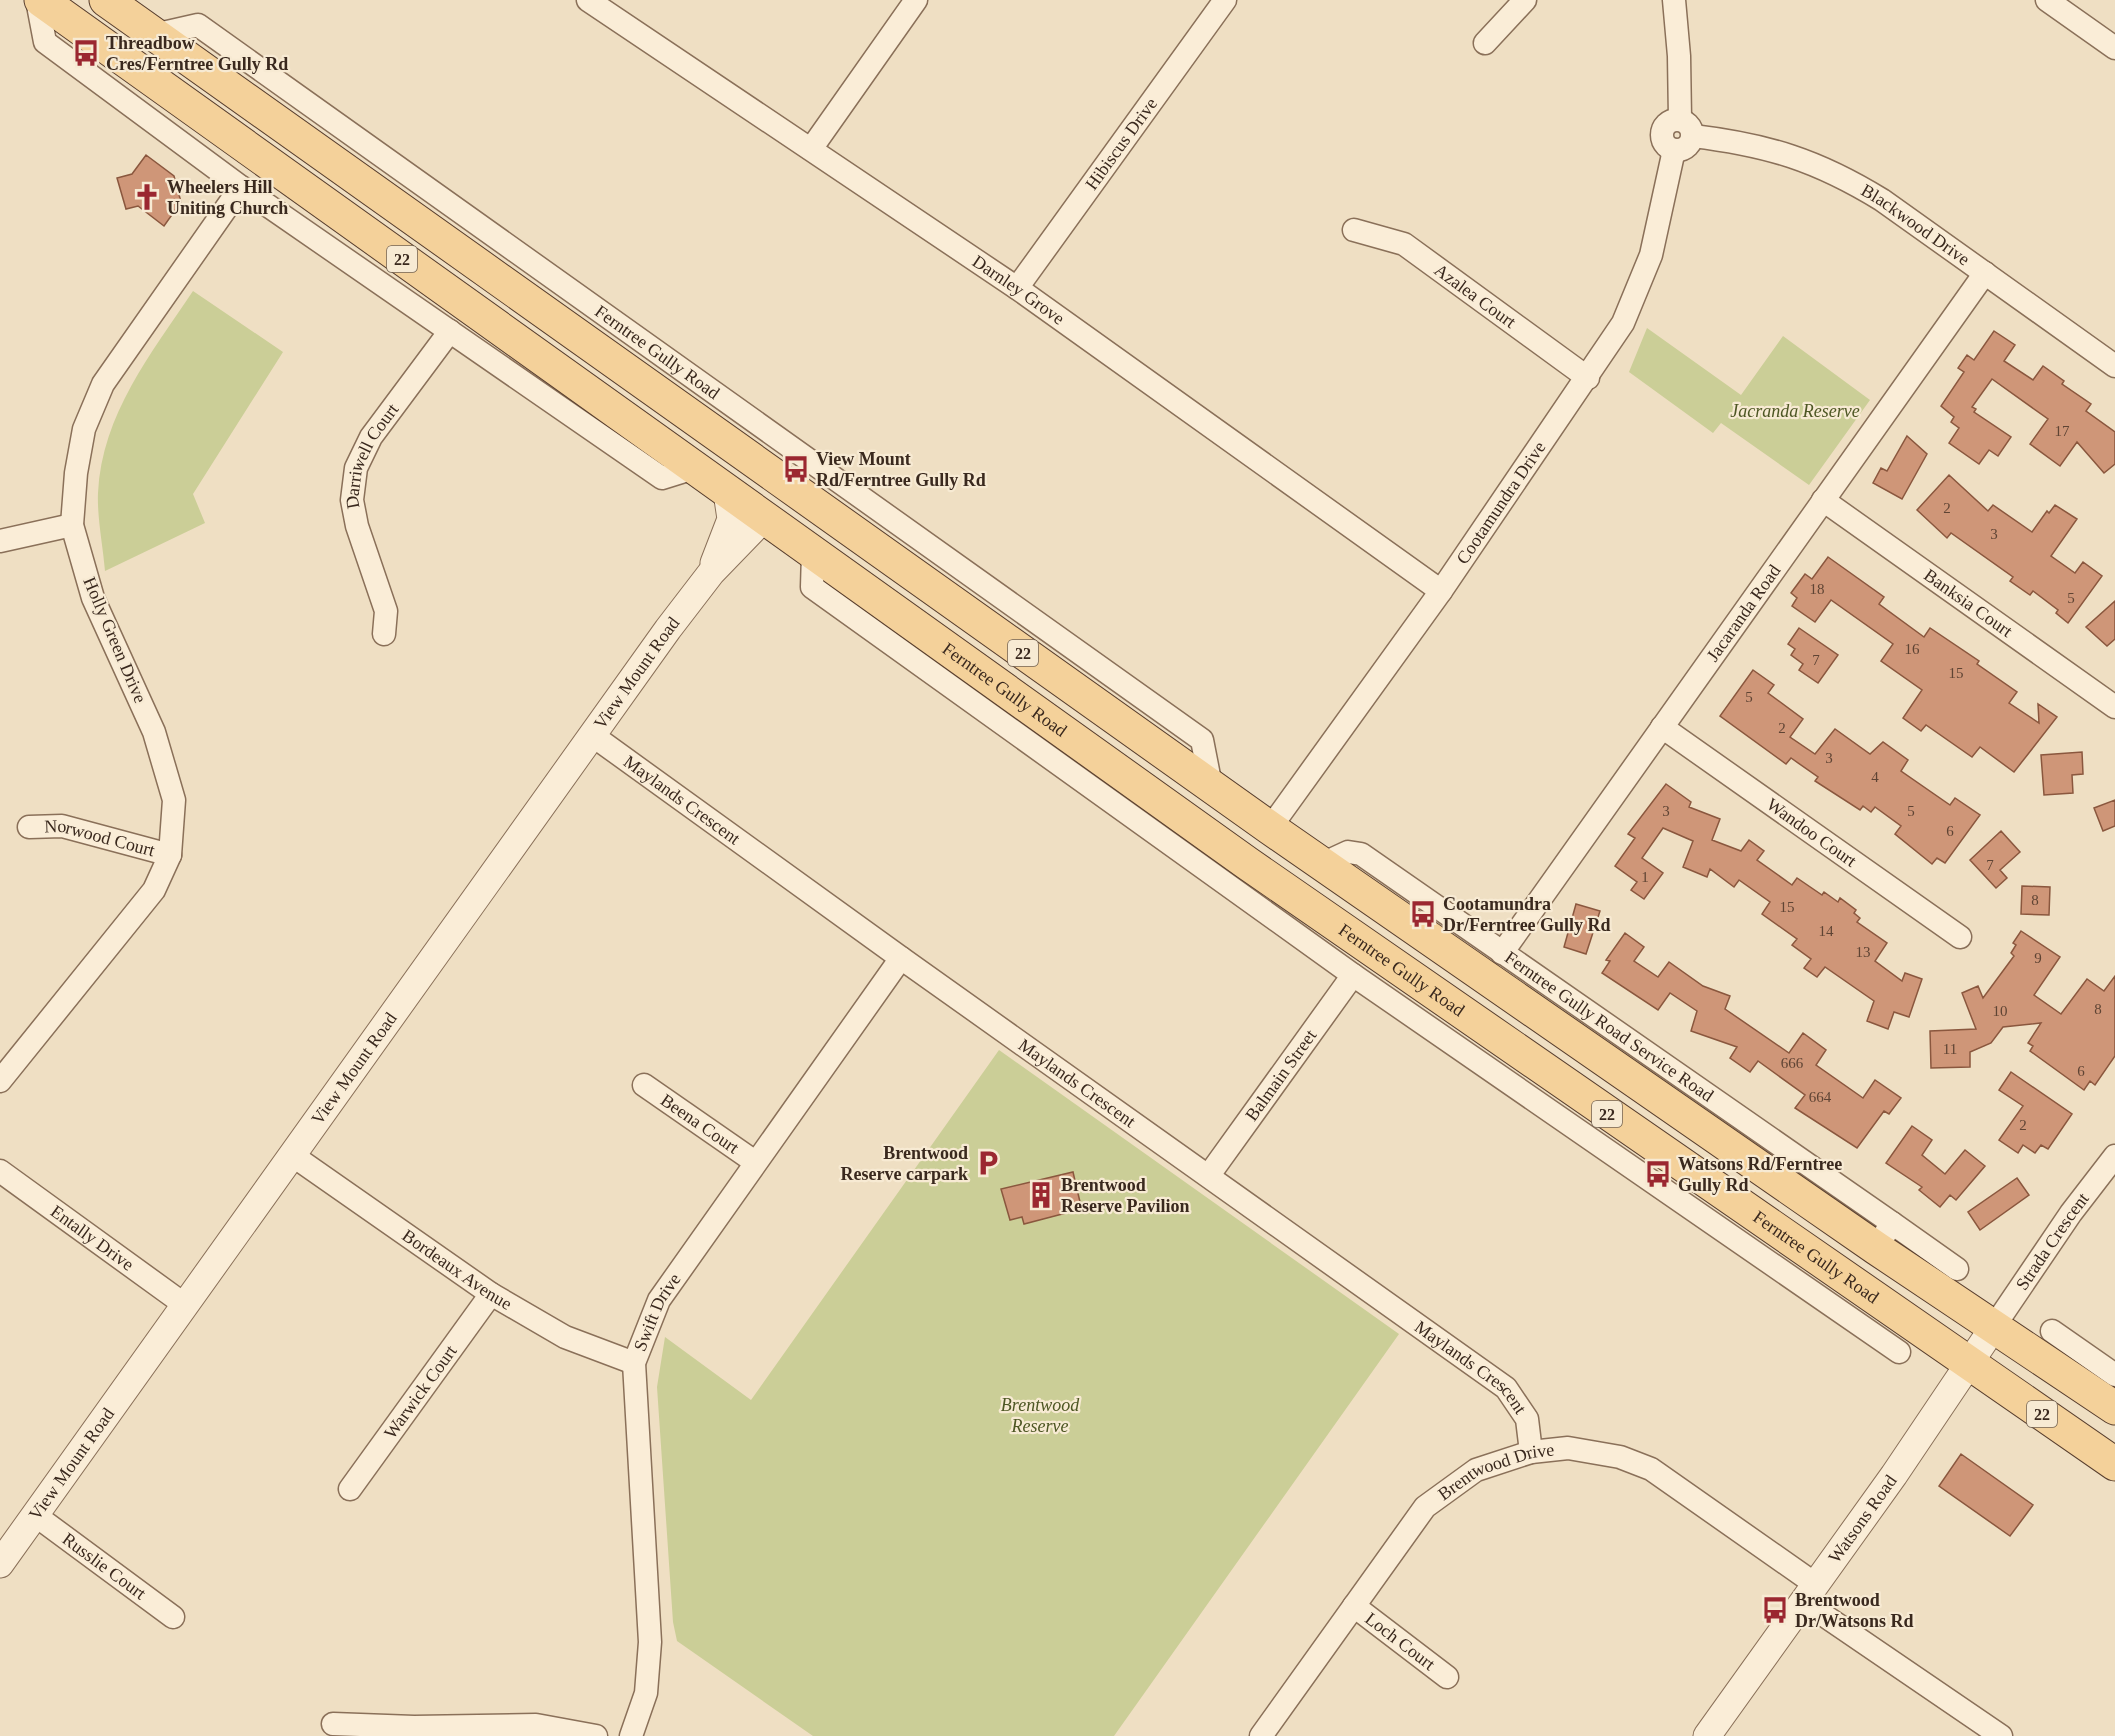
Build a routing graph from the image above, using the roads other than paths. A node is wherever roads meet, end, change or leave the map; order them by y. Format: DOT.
graph roads {
  1 [pos="39,0"];
  2 [pos="588,0"];
  3 [pos="916,0"];
  4 [pos="1225,0"];
  5 [pos="1525,0"];
  6 [pos="1674,0"];
  7 [pos="2048,0"];
  8 [pos="111,2"];
  9 [pos="154,35"];
  10 [pos="92,36"];
  11 [pos="1485,44"];
  12 [pos="2115,48"];
  13 [pos="1686,128"];
  14 [pos="811,149"];
  15 [pos="241,187"];
  16 [pos="1354,230"];
  17 [pos="1985,273"];
  18 [pos="1017,288"];
  19 [pos="450,331"];
  20 [pos="2115,366"];
  21 [pos="1588,378"];
  22 [pos="694,468"];
  23 [pos="775,478"];
  24 [pos="727,492"];
  25 [pos="1823,500"];
  26 [pos="764,518"];
  27 [pos="72,525"];
  28 [pos="908,531"];
  29 [pos="0,541"];
  30 [pos="813,553"];
  31 [pos="888,558"];
  32 [pos="711,573"];
  33 [pos="1441,591"];
  34 [pos="384,634"];
  35 [pos="2115,707"];
  36 [pos="1662,727"];
  37 [pos="592,735"];
  38 [pos="1211,786"];
  39 [pos="29,827"];
  40 [pos="1270,828"];
  41 [pos="170,855"];
  42 [pos="1247,863"];
  43 [pos="1322,864"];
  44 [pos="1960,937"];
  45 [pos="1502,953"];
  46 [pos="901,958"];
  47 [pos="1353,975"];
  48 [pos="0,1081"];
  49 [pos="644,1085"];
  50 [pos="292,1155"];
  51 [pos="2115,1156"];
  52 [pos="755,1162"];
  53 [pos="0,1171"];
  54 [pos="1209,1175"];
  55 [pos="1743,1227"];
  56 [pos="1884,1236"];
  57 [pos="1957,1269"];
  58 [pos="491,1294"];
  59 [pos="185,1305"];
  60 [pos="1993,1328"];
  61 [pos="2052,1331"];
  62 [pos="1899,1352"];
  63 [pos="634,1363"];
  64 [pos="1969,1363"];
  65 [pos="2112,1392"];
  66 [pos="1531,1452"];
  67 [pos="2115,1464"];
  68 [pos="350,1489"];
  69 [pos="35,1515"];
  70 [pos="0,1564"];
  71 [pos="1809,1592"];
  72 [pos="1354,1606"];
  73 [pos="173,1617"];
  74 [pos="1448,1677"];
  75 [pos="333,1724"];
  76 [pos="596,1736"];
  77 [pos="631,1736"];
  78 [pos="1261,1736"];
  79 [pos="1707,1736"];
  80 [pos="2001,1736"];
  1 -- 10 [label="main road, Ferntree Gully Road / 22"];
  1 -- 15 [label="street, Ferntree Gully Road"];
  2 -- 14 [label="street, Darnley Grove"];
  3 -- 14 [label="street"];
  4 -- 18 [label="street, Hibiscus Drive"];
  5 -- 11 [label="street"];
  6 -- 13 [label="street"];
  7 -- 12 [label="street"];
  8 -- 9 [label="main road, Ferntree Gully Road / 22"];
  8 -- 10 [label="main road"];
  9 -- 23 [label="main road, Ferntree Gully Road / 22"];
  9 -- 28 [label="street, Ferntree Gully Road"];
  10 -- 22 [label="main road, Ferntree Gully Road / 22"];
  13 -- 17 [label="street, Blackwood Drive"];
  13 -- 21 [label="street, Cootamundra Drive"];
  14 -- 18 [label="street, Darnley Grove"];
  15 -- 19 [label="street, Ferntree Gully Road"];
  15 -- 27 [label="street, Holly Green Drive"];
  16 -- 21 [label="street, Azalea Court"];
  17 -- 20 [label="street, Blackwood Drive"];
  17 -- 25 [label="street, Jacaranda Road"];
  18 -- 33 [label="street, Darnley Grove"];
  19 -- 22 [label="street, Ferntree Gully Road"];
  19 -- 34 [label="street, Darriwell Court"];
  21 -- 33 [label="street, Cootamundra Drive"];
  22 -- 24 [label="main road, Ferntree Gully Road / 22"];
  23 -- 26 [label="main road"];
  23 -- 31 [label="main road, Ferntree Gully Road / 22"];
  24 -- 26 [label="main road, Ferntree Gully Road / 22"];
  24 -- 32 [label="street, View Mount Road"];
  25 -- 35 [label="street, Banksia Court"];
  25 -- 36 [label="street, Jacaranda Road"];
  26 -- 30 [label="main road, Ferntree Gully Road / 22"];
  26 -- 32 [label="street, View Mount Road"];
  27 -- 29 [label="street"];
  27 -- 41 [label="street, Holly Green Drive"];
  28 -- 31 [label="street"];
  28 -- 38 [label="street, Ferntree Gully Road"];
  30 -- 42 [label="main road, Ferntree Gully Road / 22"];
  30 -- 47 [label="street"];
  31 -- 38 [label="main road, Ferntree Gully Road / 22"];
  32 -- 37 [label="street, View Mount Road"];
  33 -- 40 [label="street, Cootamundra Drive"];
  36 -- 44 [label="street, Wandoo Court"];
  36 -- 45 [label="street, Jacaranda Road"];
  37 -- 46 [label="street, Maylands Crescent"];
  37 -- 50 [label="street, View Mount Road"];
  38 -- 40 [label="main road, Ferntree Gully Road / 22"];
  39 -- 41 [label="street, Norwood Court"];
  40 -- 42 [label="main road"];
  40 -- 43 [label="main road, Ferntree Gully Road / 22"];
  41 -- 48 [label="street, Holly Green Drive"];
  42 -- 55 [label="main road, Ferntree Gully Road / 22"];
  43 -- 45 [label="street, Ferntree Gully Road Service Road"];
  43 -- 56 [label="main road, Ferntree Gully Road / 22"];
  45 -- 56 [label="street, Ferntree Gully Road Service Road"];
  46 -- 52 [label="street, Swift Drive"];
  46 -- 54 [label="street, Maylands Crescent"];
  47 -- 54 [label="street, Balmain Street"];
  47 -- 55 [label="street"];
  49 -- 52 [label="street, Beena Court"];
  50 -- 58 [label="street, Bordeaux Avenue"];
  50 -- 59 [label="street, View Mount Road"];
  51 -- 60 [label="street, Strada Crescent"];
  52 -- 63 [label="street, Swift Drive"];
  53 -- 59 [label="street, Entally Drive"];
  54 -- 66 [label="street, Maylands Crescent"];
  55 -- 62 [label="street"];
  55 -- 64 [label="main road, Ferntree Gully Road / 22"];
  56 -- 57 [label="street, Ferntree Gully Road Service Road"];
  56 -- 60 [label="main road, Ferntree Gully Road / 22"];
  58 -- 63 [label="street, Bordeaux Avenue"];
  58 -- 68 [label="street, Warwick Court"];
  59 -- 69 [label="street, View Mount Road"];
  60 -- 64 [label="street, Watsons Road"];
  60 -- 65 [label="main road, Ferntree Gully Road / 22"];
  61 -- 65 [label="street"];
  63 -- 77 [label="street, Swift Drive"];
  64 -- 67 [label="main road, Ferntree Gully Road / 22"];
  64 -- 71 [label="street, Watsons Road"];
  66 -- 71 [label="street, Brentwood Drive"];
  66 -- 72 [label="street, Brentwood Drive"];
  69 -- 70 [label="street, View Mount Road"];
  69 -- 73 [label="street, Russlie Court"];
  71 -- 79 [label="street, Watsons Road"];
  71 -- 80 [label="street, Brentwood Drive"];
  72 -- 74 [label="street, Loch Court"];
  72 -- 78 [label="street, Brentwood Drive"];
  75 -- 76 [label="street"];
}
